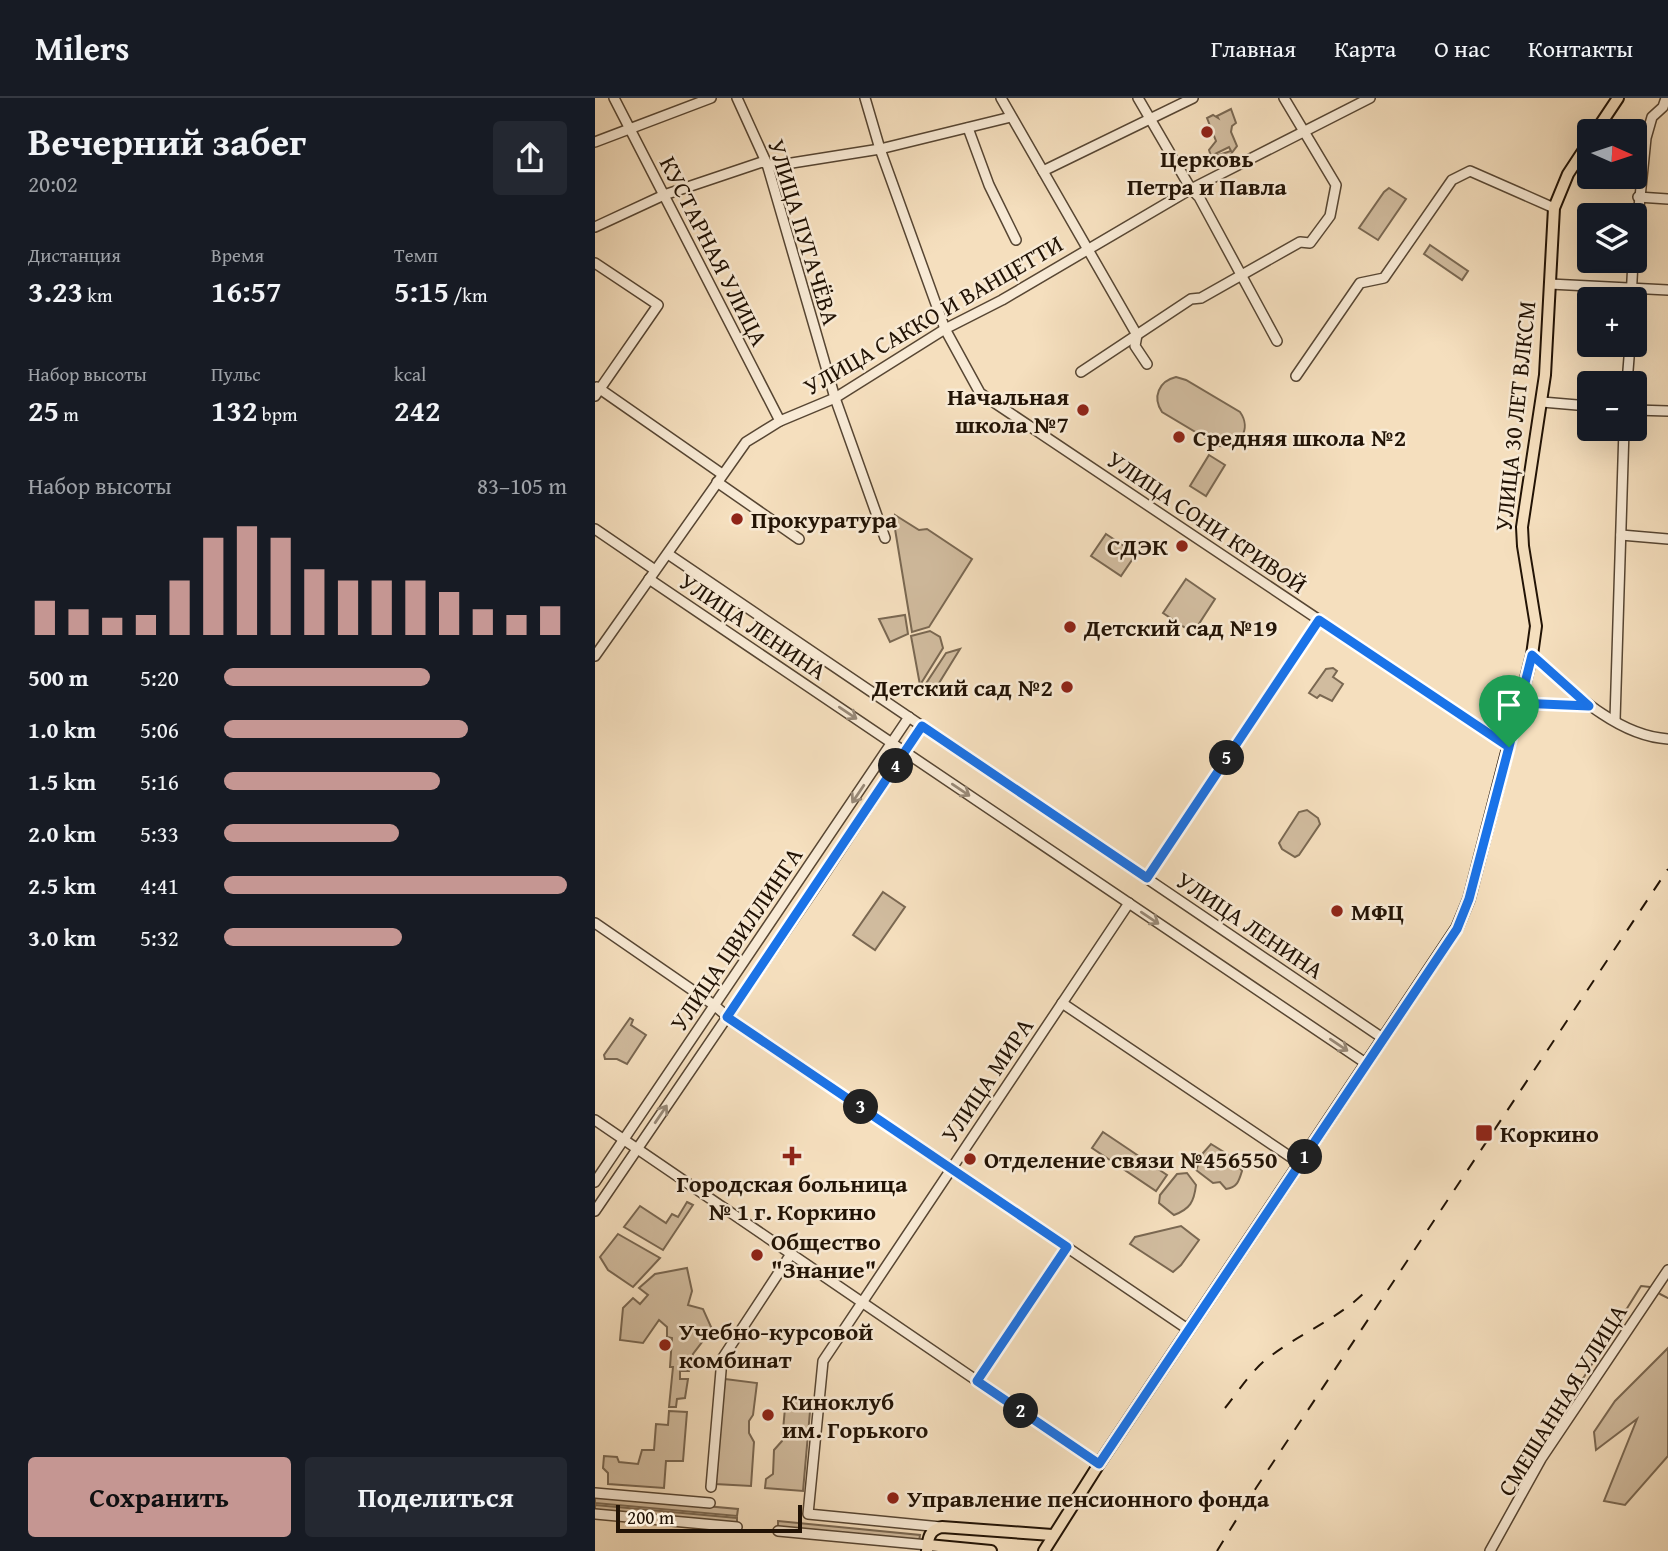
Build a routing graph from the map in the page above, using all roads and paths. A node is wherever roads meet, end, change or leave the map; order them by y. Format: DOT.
graph roads {
  1 [pos="614,98"];
  2 [pos="711,98"];
  3 [pos="737,98"];
  4 [pos="865,98"];
  5 [pos="1001,98"];
  6 [pos="1138,98"];
  7 [pos="1193,98"];
  8 [pos="1284,98"];
  9 [pos="1370,98"];
  10 [pos="1618,98"];
  11 [pos="1666,98"];
  12 [pos="1011,117"];
  13 [pos="1604,119"];
  14 [pos="1150,120"];
  15 [pos="968,128"];
  16 [pos="630,129"];
  17 [pos="1303,131"];
  18 [pos="595,142"];
  19 [pos="880,149"];
  20 [pos="1577,161"];
  21 [pos="767,164"];
  22 [pos="1043,171"];
  23 [pos="1191,189"];
  24 [pos="664,195"];
  25 [pos="1638,197"];
  26 [pos="1668,199"];
  27 [pos="1638,203"];
  28 [pos="1554,208"];
  29 [pos="595,227"];
  30 [pos="1016,240"];
  31 [pos="1086,250"];
  32 [pos="595,263"];
  33 [pos="1242,274"];
  34 [pos="1550,284"];
  35 [pos="1611,287"];
  36 [pos="1647,288"];
  37 [pos="1668,289"];
  38 [pos="946,329"];
  39 [pos="1137,335"];
  40 [pos="1277,341"];
  41 [pos="1147,364"];
  42 [pos="1081,372"];
  43 [pos="1297,376"];
  44 [pos="597,390"];
  45 [pos="835,398"];
  46 [pos="1542,402"];
  47 [pos="1577,405"];
  48 [pos="1647,410"];
  49 [pos="1668,411"];
  50 [pos="780,421"];
  51 [pos="1624,441"];
  52 [pos="720,478"];
  53 [pos="595,529"];
  54 [pos="1621,535"];
  55 [pos="885,538"];
  56 [pos="799,539"];
  57 [pos="1668,539"];
  58 [pos="668,554"];
  59 [pos="652,574"];
  60 [pos="1319,620"];
  61 [pos="1532,655"];
  62 [pos="595,656"];
  63 [pos="1520,703"];
  64 [pos="1589,706"];
  65 [pos="909,717"];
  66 [pos="1615,720"];
  67 [pos="922,726"];
  68 [pos="1668,739"];
  69 [pos="892,744"];
  70 [pos="1509,747"];
  71 [pos="905,752"];
  72 [pos="1147,878"];
  73 [pos="1129,904"];
  74 [pos="595,923"];
  75 [pos="1062,1003"];
  76 [pos="714,1005"];
  77 [pos="727,1017"];
  78 [pos="1384,1039"];
  79 [pos="1367,1064"];
  80 [pos="595,1120"];
  81 [pos="624,1140"];
  82 [pos="638,1149"];
  83 [pos="1301,1164"];
  84 [pos="951,1167"];
  85 [pos="595,1182"];
  86 [pos="595,1211"];
  87 [pos="1067,1247"];
  88 [pos="791,1254"];
  89 [pos="1668,1270"];
  90 [pos="861,1302"];
  91 [pos="1189,1330"];
  92 [pos="977,1381"];
  93 [pos="1099,1464"];
  94 [pos="711,1487"];
  95 [pos="595,1493"];
  96 [pos="710,1503"];
  97 [pos="595,1514"];
  98 [pos="737,1527"];
  99 [pos="943,1527"];
  100 [pos="778,1531"];
  101 [pos="1052,1535"];
  102 [pos="927,1548"];
  103 [pos="991,1551"];
  104 [pos="1044,1551"];
  105 [pos="1490,1551"];
  1 -- 16 [label="street, КУСТАРНАЯ УЛИЦА"];
  2 -- 16 [label="street"];
  3 -- 21 [label="street, УЛИЦА ПУГАЧЁВА"];
  4 -- 19 [label="street, УЛИЦА СОНИ КРИВОЙ"];
  5 -- 12 [label="street"];
  6 -- 14 [label="street"];
  7 -- 14 [label="street"];
  8 -- 17 [label="street"];
  9 -- 17 [label="street, УЛИЦА САККО И ВАНЦЕТТИ"];
  10 -- 13 [label="main road"];
  11 -- 25 [label="street"];
  12 -- 15 [label="street"];
  12 -- 22 [label="street"];
  14 -- 22 [label="street"];
  14 -- 23 [label="street"];
  15 -- 19 [label="street"];
  15 -- 30 [label="street"];
  16 -- 18 [label="street"];
  16 -- 24 [label="street, КУСТАРНАЯ УЛИЦА"];
  17 -- 23 [label="street, УЛИЦА САККО И ВАНЦЕТТИ"];
  17 -- 33 [label="street"];
  19 -- 21 [label="street"];
  19 -- 38 [label="street, УЛИЦА СОНИ КРИВОЙ"];
  20 -- 28 [label="main road, УЛИЦА 30 ЛЕТ ВЛКСМ"];
  21 -- 24 [label="street"];
  21 -- 45 [label="street, УЛИЦА ПУГАЧЁВА"];
  22 -- 31 [label="street"];
  23 -- 31 [label="street, УЛИЦА САККО И ВАНЦЕТТИ"];
  23 -- 33 [label="street"];
  24 -- 29 [label="street"];
  24 -- 50 [label="street, КУСТАРНАЯ УЛИЦА"];
  25 -- 26 [label="street"];
  25 -- 27 [label="street"];
  28 -- 34 [label="main road, УЛИЦА 30 ЛЕТ ВЛКСМ"];
  28 -- 43 [label="street"];
  31 -- 38 [label="street, УЛИЦА САККО И ВАНЦЕТТИ"];
  31 -- 39 [label="street"];
  32 -- 44 [label="street"];
  33 -- 39 [label="street"];
  33 -- 40 [label="street"];
  34 -- 35 [label="street"];
  34 -- 46 [label="main road, УЛИЦА 30 ЛЕТ ВЛКСМ"];
  36 -- 37 [label="street"];
  38 -- 45 [label="street, УЛИЦА САККО И ВАНЦЕТТИ"];
  38 -- 60 [label="street, УЛИЦА СОНИ КРИВОЙ"];
  39 -- 41 [label="street"];
  39 -- 42 [label="street"];
  44 -- 52 [label="street"];
  45 -- 50 [label="street, УЛИЦА САККО И ВАНЦЕТТИ"];
  45 -- 55 [label="street, УЛИЦА ПУГАЧЁВА"];
  46 -- 47 [label="street"];
  46 -- 61 [label="main road, УЛИЦА 30 ЛЕТ ВЛКСМ"];
  48 -- 49 [label="street"];
  50 -- 52 [label="street, УЛИЦА САККО И ВАНЦЕТТИ"];
  51 -- 54 [label="street"];
  52 -- 56 [label="street"];
  52 -- 58 [label="street, УЛИЦА САККО И ВАНЦЕТТИ"];
  53 -- 59 [label="street, УЛИЦА ЛЕНИНА"];
  54 -- 57 [label="street"];
  54 -- 66 [label="street"];
  58 -- 59 [label="street, УЛИЦА САККО И ВАНЦЕТТИ"];
  58 -- 65 [label="street, УЛИЦА ЛЕНИНА"];
  59 -- 62 [label="street, УЛИЦА САККО И ВАНЦЕТТИ"];
  59 -- 69 [label="street, УЛИЦА ЛЕНИНА, one-way"];
  60 -- 70 [label="street, УЛИЦА СОНИ КРИВОЙ"];
  60 -- 72 [label="street"];
  61 -- 63 [label="main road, УЛИЦА 30 ЛЕТ ВЛКСМ"];
  61 -- 64 [label="street"];
  63 -- 64 [label="street"];
  63 -- 70 [label="main road, УЛИЦА 30 ЛЕТ ВЛКСМ"];
  64 -- 66 [label="street"];
  65 -- 67 [label="street, УЛИЦА ЛЕНИНА"];
  65 -- 69 [label="street, УЛИЦА ЦВИЛЛИНГА"];
  66 -- 68 [label="street"];
  67 -- 71 [label="street"];
  67 -- 72 [label="street, УЛИЦА ЛЕНИНА"];
  69 -- 71 [label="street, УЛИЦА ЛЕНИНА"];
  69 -- 76 [label="street, УЛИЦА ЦВИЛЛИНГА, one-way"];
  70 -- 78 [label="main road, УЛИЦА 30 ЛЕТ ВЛКСМ"];
  71 -- 73 [label="street, УЛИЦА ЛЕНИНА, one-way"];
  71 -- 77 [label="street, УЛИЦА ЦВИЛЛИНГА"];
  72 -- 78 [label="street, УЛИЦА ЛЕНИНА"];
  73 -- 75 [label="street, УЛИЦА МИРА"];
  73 -- 79 [label="street, УЛИЦА ЛЕНИНА, one-way"];
  74 -- 76 [label="street"];
  75 -- 83 [label="street"];
  75 -- 84 [label="street, УЛИЦА МИРА"];
  76 -- 77 [label="street"];
  76 -- 81 [label="street, УЛИЦА ЦВИЛЛИНГА"];
  82 -- 77 [label="street, УЛИЦА ЦВИЛЛИНГА, one-way"];
  77 -- 84 [label="street"];
  78 -- 79 [label="main road, УЛИЦА 30 ЛЕТ ВЛКСМ"];
  79 -- 83 [label="main road, УЛИЦА 30 ЛЕТ ВЛКСМ"];
  80 -- 81 [label="street"];
  81 -- 82 [label="street"];
  81 -- 85 [label="street, УЛИЦА ЦВИЛЛИНГА"];
  82 -- 86 [label="street, УЛИЦА ЦВИЛЛИНГА"];
  82 -- 88 [label="street"];
  83 -- 91 [label="main road, УЛИЦА 30 ЛЕТ ВЛКСМ"];
  84 -- 87 [label="street"];
  84 -- 90 [label="street, УЛИЦА МИРА"];
  87 -- 91 [label="street"];
  87 -- 92 [label="street"];
  88 -- 90 [label="street"];
  88 -- 94 [label="street"];
  89 -- 105 [label="street, СМЕШАННАЯ УЛИЦА"];
  90 -- 92 [label="street"];
  90 -- 99 [label="street, УЛИЦА МИРА"];
  91 -- 93 [label="main road, УЛИЦА 30 ЛЕТ ВЛКСМ"];
  92 -- 93 [label="street"];
  93 -- 101 [label="main road, УЛИЦА 30 ЛЕТ ВЛКСМ"];
  95 -- 96 [label="street"];
  97 -- 98 [label="street"];
  99 -- 101 [label="main road"];
  99 -- 102 [label="main road"];
  100 -- 102 [label="street"];
  101 -- 104 [label="main road, УЛИЦА 30 ЛЕТ ВЛКСМ"];
  102 -- 103 [label="main road"];
}
